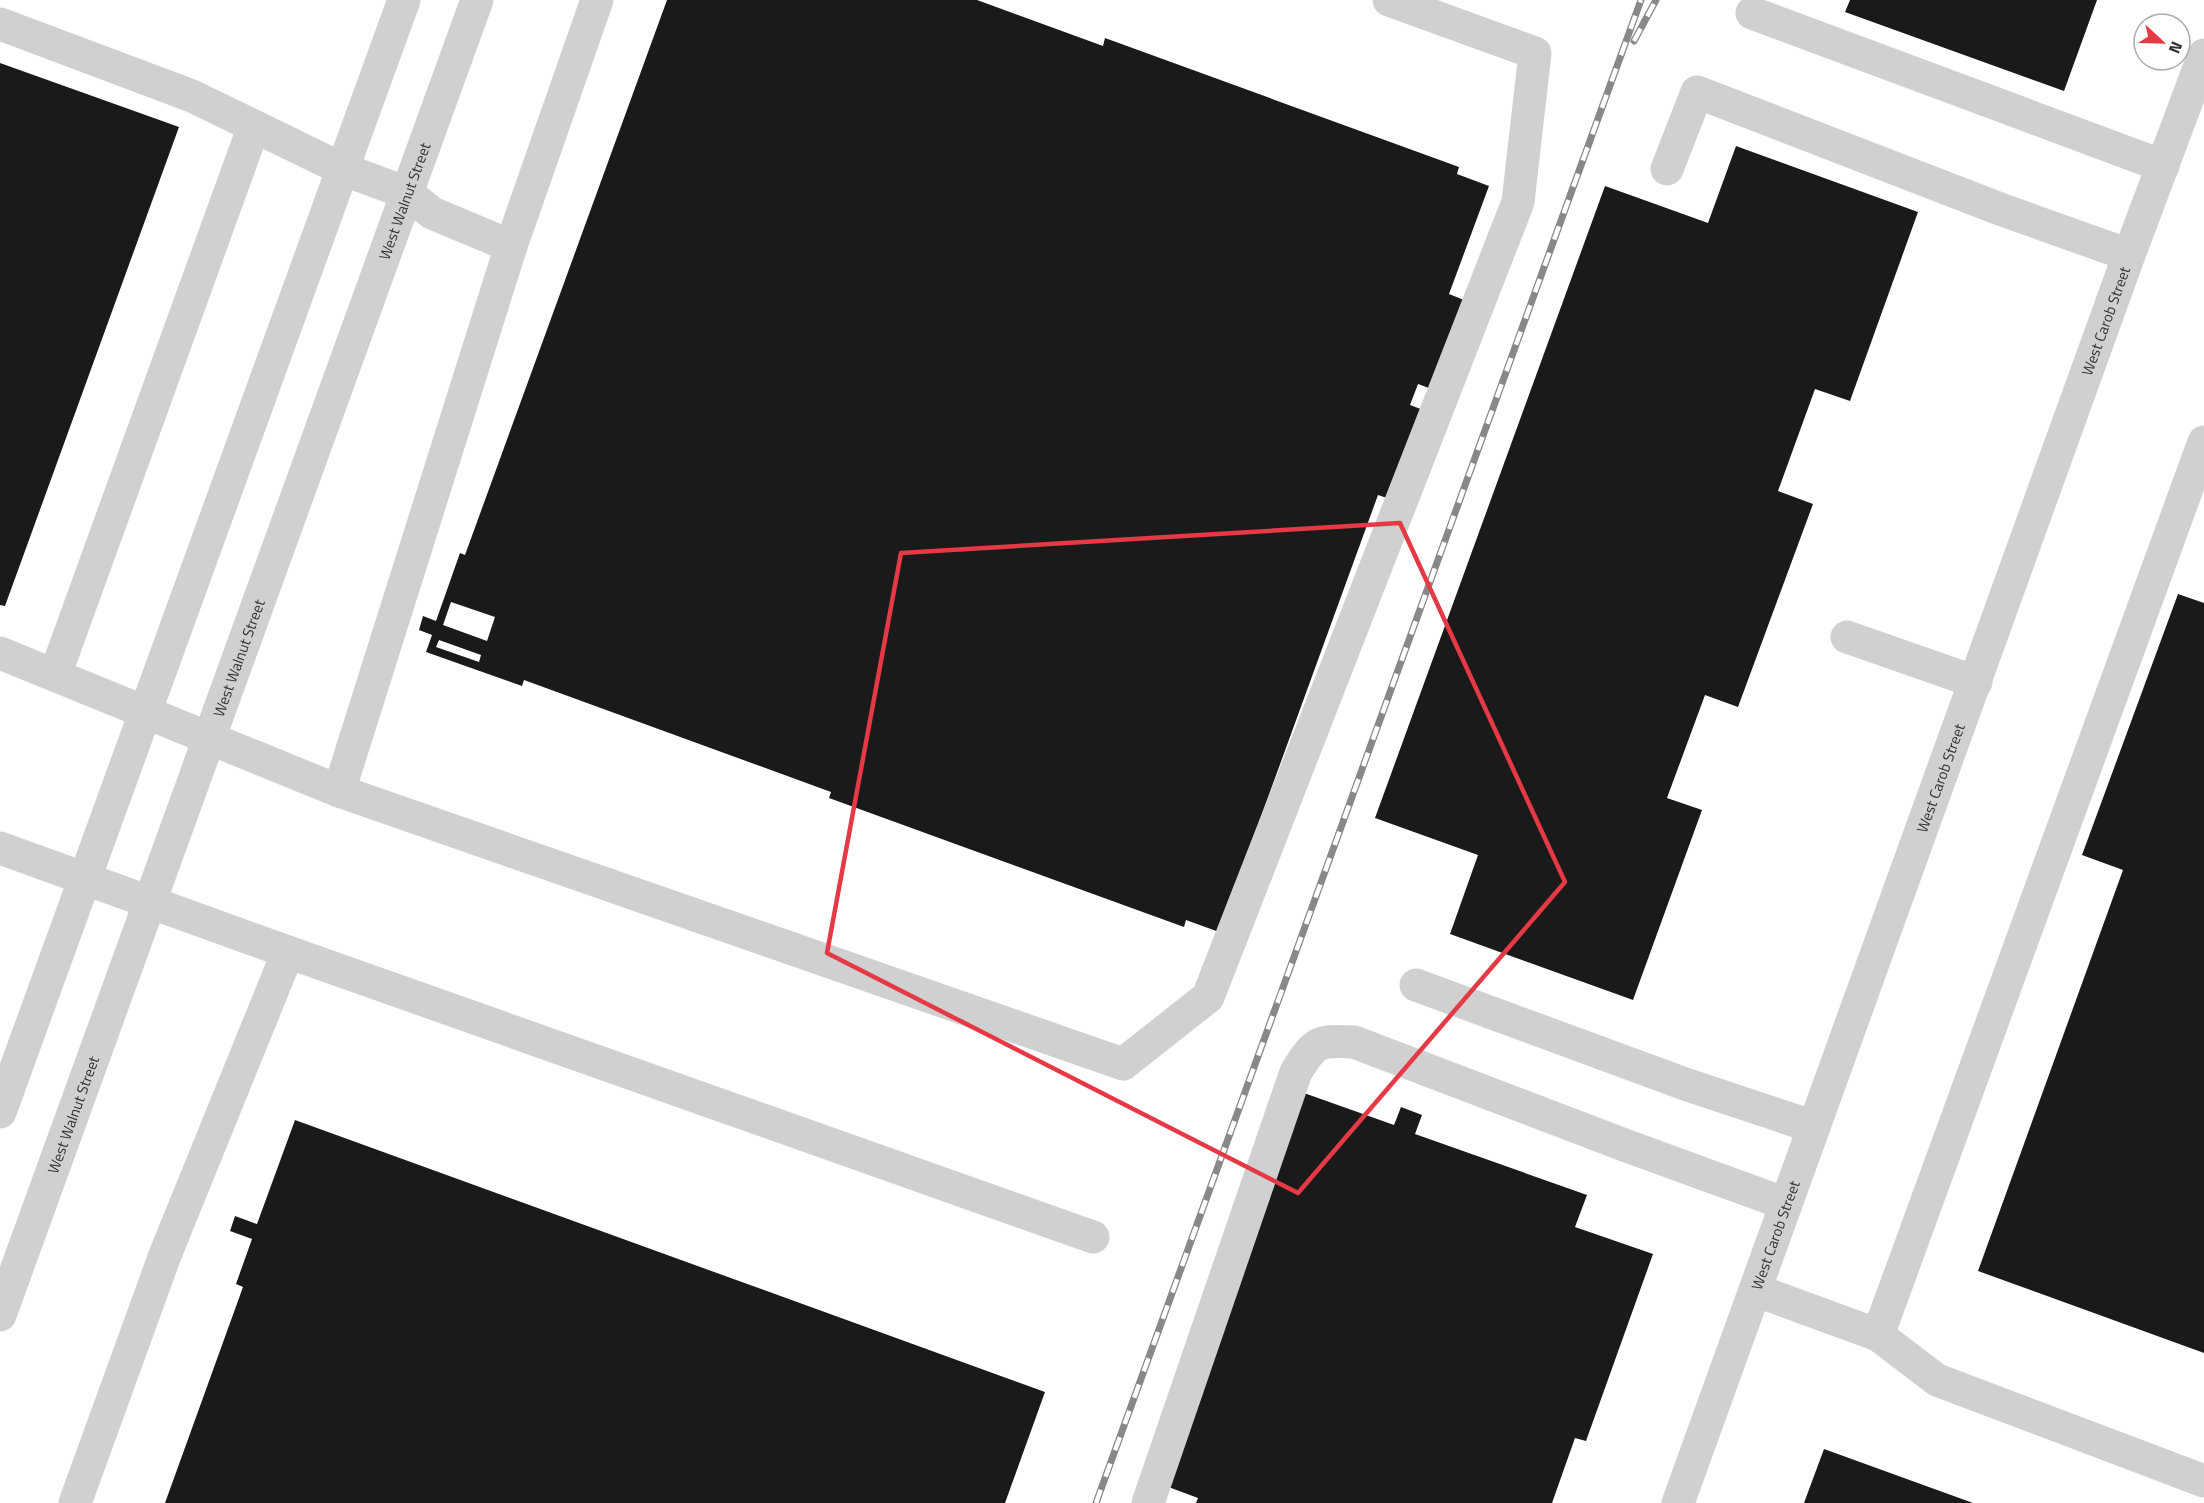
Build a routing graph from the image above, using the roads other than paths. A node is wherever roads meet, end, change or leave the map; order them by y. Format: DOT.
graph roads {
  1 [pos="404,0"];
  2 [pos="477,0"];
  3 [pos="597,0"];
  4 [pos="1389,0"];
  5 [pos="1752,13"];
  6 [pos="0,24"];
  7 [pos="2204,55"];
  8 [pos="2198,92"];
  9 [pos="254,126"];
  10 [pos="2163,166"];
  11 [pos="342,169"];
  12 [pos="1667,169"];
  13 [pos="407,193"];
  14 [pos="512,246"];
  15 [pos="2129,255"];
  16 [pos="2204,442"];
  17 [pos="1847,637"];
  18 [pos="0,653"];
  19 [pos="55,675"];
  20 [pos="1976,682"];
  21 [pos="145,713"];
  22 [pos="209,739"];
  23 [pos="339,791"];
  24 [pos="0,848"];
  25 [pos="84,880"];
  26 [pos="149,903"];
  27 [pos="288,952"];
  28 [pos="1416,985"];
  29 [pos="0,1112"];
  30 [pos="1814,1127"];
  31 [pos="1786,1204"];
  32 [pos="1093,1237"];
  33 [pos="1755,1290"];
  34 [pos="0,1315"];
  35 [pos="1878,1335"];
  36 [pos="2204,1481"];
  37 [pos="75,1503"];
  38 [pos="1148,1503"];
  39 [pos="1678,1503"];
  1 -- 11 [label="street"];
  2 -- 13 [label="street, West Walnut Street"];
  3 -- 14 [label="street"];
  4 -- 23 [label="street"];
  5 -- 10 [label="street"];
  6 -- 9 [label="street"];
  7 -- 8 [label="street, West Carob Street"];
  8 -- 10 [label="street, West Carob Street"];
  9 -- 11 [label="street"];
  9 -- 19 [label="street"];
  10 -- 15 [label="street, West Carob Street"];
  11 -- 13 [label="street"];
  11 -- 21 [label="street"];
  12 -- 15 [label="street"];
  13 -- 14 [label="street"];
  13 -- 22 [label="street, West Walnut Street"];
  14 -- 23 [label="street"];
  15 -- 20 [label="street, West Carob Street"];
  16 -- 35 [label="street"];
  17 -- 20 [label="street"];
  18 -- 19 [label="street"];
  19 -- 21 [label="street"];
  20 -- 30 [label="street, West Carob Street"];
  21 -- 22 [label="street"];
  21 -- 25 [label="street"];
  22 -- 23 [label="street"];
  22 -- 26 [label="street, West Walnut Street"];
  24 -- 25 [label="street"];
  25 -- 26 [label="street"];
  25 -- 29 [label="street"];
  26 -- 27 [label="street"];
  26 -- 34 [label="street, West Walnut Street"];
  27 -- 32 [label="street"];
  27 -- 37 [label="street"];
  28 -- 30 [label="street"];
  30 -- 31 [label="street, West Carob Street"];
  31 -- 33 [label="street, West Carob Street"];
  31 -- 38 [label="street"];
  33 -- 35 [label="street"];
  33 -- 39 [label="street, West Carob Street"];
  35 -- 36 [label="street"];
}
